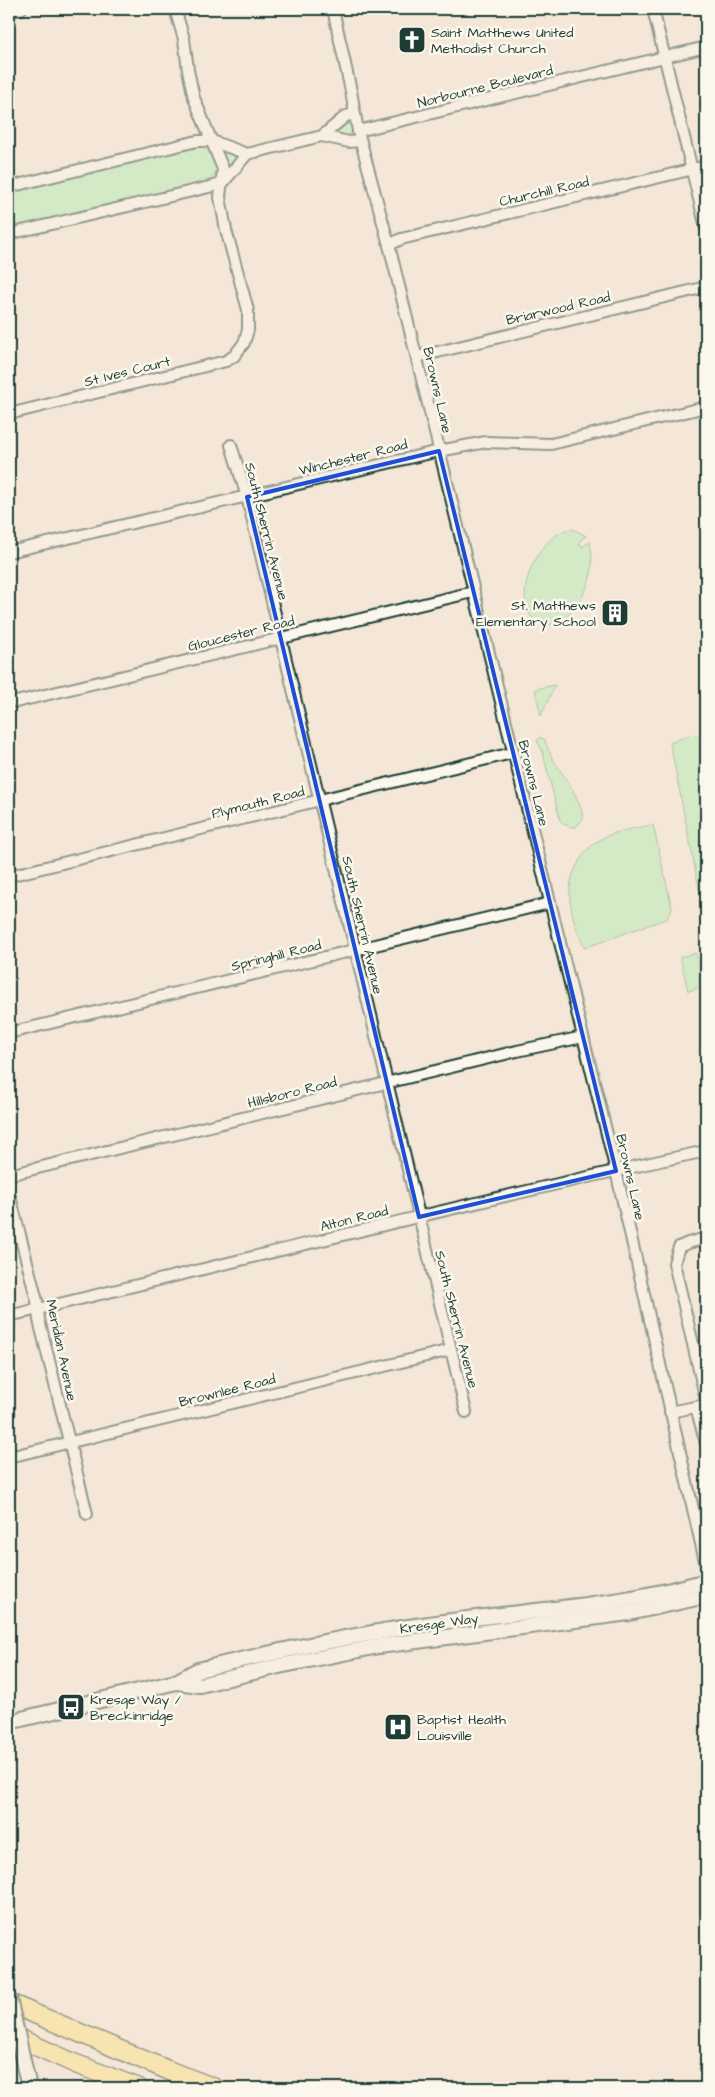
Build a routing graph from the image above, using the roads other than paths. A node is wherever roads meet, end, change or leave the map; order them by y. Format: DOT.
graph roads {
  1 [pos="21,9"];
  2 [pos="175,9"];
  3 [pos="333,9"];
  4 [pos="653,9"];
  5 [pos="9,12"];
  6 [pos="706,47"];
  7 [pos="665,57"];
  8 [pos="355,114"];
  9 [pos="322,136"];
  10 [pos="359,136"];
  11 [pos="212,141"];
  12 [pos="246,154"];
  13 [pos="706,166"];
  14 [pos="693,170"];
  15 [pos="222,184"];
  16 [pos="9,187"];
  17 [pos="706,228"];
  18 [pos="9,234"];
  19 [pos="389,244"];
  20 [pos="706,287"];
  21 [pos="416,357"];
  22 [pos="706,407"];
  23 [pos="9,414"];
  24 [pos="231,445"];
  25 [pos="439,450"];
  26 [pos="247,497"];
  27 [pos="9,552"];
  28 [pos="473,592"];
  29 [pos="280,638"];
  30 [pos="16,702"];
  31 [pos="512,753"];
  32 [pos="319,801"];
  33 [pos="9,876"];
  34 [pos="550,903"];
  35 [pos="356,950"];
  36 [pos="9,1033"];
  37 [pos="583,1037"];
  38 [pos="387,1083"];
  39 [pos="706,1151"];
  40 [pos="616,1171"];
  41 [pos="9,1175"];
  42 [pos="9,1192"];
  43 [pos="418,1216"];
  44 [pos="706,1238"];
  45 [pos="38,1309"];
  46 [pos="9,1316"];
  47 [pos="451,1350"];
  48 [pos="706,1400"];
  49 [pos="701,1406"];
  50 [pos="466,1412"];
  51 [pos="670,1412"];
  52 [pos="68,1443"];
  53 [pos="706,1444"];
  54 [pos="9,1457"];
  55 [pos="87,1514"];
  56 [pos="706,1566"];
  57 [pos="706,1581"];
  58 [pos="706,1596"];
  59 [pos="176,1682"];
  60 [pos="9,1722"];
  61 [pos="9,1998"];
  62 [pos="9,2003"];
  63 [pos="9,2034"];
  64 [pos="9,2063"];
  65 [pos="22,2086"];
  66 [pos="139,2088"];
  67 [pos="215,2088"];
  1 -- 5 [label="street"];
  2 -- 11 [label="street"];
  3 -- 8 [label="street, Browns Lane"];
  4 -- 7 [label="street"];
  6 -- 7 [label="street, Norbourne Boulevard"];
  7 -- 10 [label="street, Norbourne Boulevard"];
  7 -- 14 [label="street"];
  8 -- 9 [label="street, Norbourne Boulevard"];
  8 -- 10 [label="street, Browns Lane"];
  9 -- 10 [label="street, Norbourne Boulevard"];
  9 -- 12 [label="street, Norbourne Boulevard"];
  10 -- 19 [label="street, Browns Lane"];
  11 -- 12 [label="street"];
  11 -- 15 [label="street"];
  11 -- 16 [label="street"];
  12 -- 15 [label="street"];
  13 -- 14 [label="street, Churchill Road"];
  14 -- 17 [label="street"];
  14 -- 19 [label="street, Churchill Road"];
  15 -- 18 [label="street"];
  15 -- 23 [label="street, St Ives Court"];
  19 -- 21 [label="street, Browns Lane"];
  20 -- 21 [label="street, Briarwood Road"];
  21 -- 25 [label="street, Browns Lane"];
  22 -- 25 [label="street, Winchester Road"];
  24 -- 26 [label="street, South Sherrin Avenue"];
  25 -- 26 [label="street, Winchester Road"];
  25 -- 28 [label="street, Browns Lane"];
  26 -- 27 [label="street, Winchester Road"];
  26 -- 29 [label="street, South Sherrin Avenue"];
  28 -- 29 [label="street, Gloucester Road"];
  28 -- 31 [label="street, Browns Lane"];
  29 -- 30 [label="street, Gloucester Road"];
  29 -- 32 [label="street, South Sherrin Avenue"];
  31 -- 32 [label="street, Plymouth Road"];
  31 -- 34 [label="street, Browns Lane"];
  32 -- 33 [label="street, Plymouth Road"];
  32 -- 35 [label="street, South Sherrin Avenue"];
  34 -- 35 [label="street, Springhill Road"];
  34 -- 37 [label="street, Browns Lane"];
  35 -- 36 [label="street, Springhill Road"];
  35 -- 38 [label="street, South Sherrin Avenue"];
  37 -- 38 [label="street, Hillsboro Road"];
  37 -- 40 [label="street, Browns Lane"];
  38 -- 41 [label="street, Hillsboro Road"];
  38 -- 43 [label="street, South Sherrin Avenue"];
  39 -- 40 [label="street, Alton Road"];
  40 -- 43 [label="street, Alton Road"];
  40 -- 51 [label="street, Browns Lane"];
  42 -- 45 [label="street, Meridian Avenue"];
  43 -- 45 [label="street, Alton Road"];
  43 -- 47 [label="street, South Sherrin Avenue"];
  44 -- 48 [label="street"];
  45 -- 46 [label="street, Alton Road"];
  45 -- 52 [label="street, Meridian Avenue"];
  47 -- 50 [label="street, South Sherrin Avenue"];
  47 -- 52 [label="street, Brownlee Road"];
  49 -- 51 [label="street"];
  49 -- 53 [label="street"];
  51 -- 56 [label="street, Browns Lane"];
  52 -- 54 [label="street, Brownlee Road"];
  52 -- 55 [label="street, Meridian Avenue"];
  57 -- 59 [label="street, Kresge Way"];
  58 -- 59 [label="street, Kresge Way"];
  59 -- 60 [label="street, Kresge Way"];
  61 -- 65 [label="street, bridge"];
  62 -- 67 [label="highway"];
  63 -- 66 [label="highway"];
  64 -- 65 [label="street"];
}
